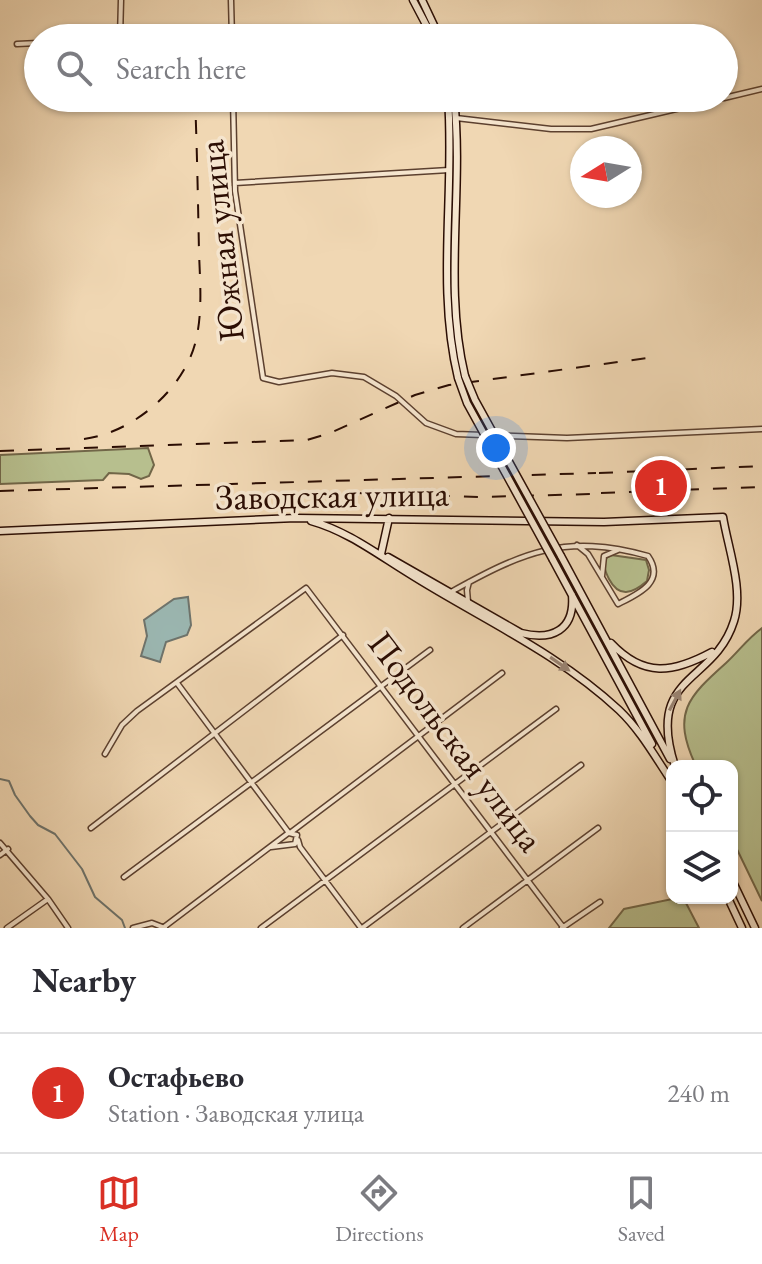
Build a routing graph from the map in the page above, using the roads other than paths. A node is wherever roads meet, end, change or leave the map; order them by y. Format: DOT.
graph roads {
  1 [pos="121,0"];
  2 [pos="231,0"];
  3 [pos="413,0"];
  4 [pos="423,2"];
  5 [pos="120,24"];
  6 [pos="232,24"];
  7 [pos="426,24"];
  8 [pos="433,24"];
  9 [pos="17,44"];
  10 [pos="24,44"];
  11 [pos="762,89"];
  12 [pos="738,95"];
  13 [pos="233,112"];
  14 [pos="448,112"];
  15 [pos="455,112"];
  16 [pos="663,112"];
  17 [pos="456,118"];
  18 [pos="449,170"];
  19 [pos="235,183"];
  20 [pos="462,377"];
  21 [pos="762,429"];
  22 [pos="296,518"];
  23 [pos="389,518"];
  24 [pos="0,531"];
  25 [pos="577,545"];
  26 [pos="621,550"];
  27 [pos="381,554"];
  28 [pos="602,577"];
  29 [pos="469,582"];
  30 [pos="572,591"];
  31 [pos="448,594"];
  32 [pos="468,602"];
  33 [pos="343,635"];
  34 [pos="603,635"];
  35 [pos="718,648"];
  36 [pos="430,650"];
  37 [pos="502,673"];
  38 [pos="177,683"];
  39 [pos="382,688"];
  40 [pos="556,709"];
  41 [pos="215,733"];
  42 [pos="418,736"];
  43 [pos="105,754"];
  44 [pos="671,760"];
  45 [pos="672,760"];
  46 [pos="581,765"];
  47 [pos="666,771"];
  48 [pos="666,773"];
  49 [pos="252,783"];
  50 [pos="453,784"];
  51 [pos="91,828"];
  52 [pos="598,828"];
  53 [pos="491,833"];
  54 [pos="292,835"];
  55 [pos="0,843"];
  56 [pos="291,844"];
  57 [pos="271,847"];
  58 [pos="300,847"];
  59 [pos="8,849"];
  60 [pos="0,855"];
  61 [pos="124,877"];
  62 [pos="527,879"];
  63 [pos="325,880"];
  64 [pos="738,893"];
  65 [pos="48,899"];
  66 [pos="600,902"];
  67 [pos="731,904"];
  68 [pos="7,928"];
  69 [pos="68,928"];
  70 [pos="133,928"];
  71 [pos="165,928"];
  72 [pos="261,928"];
  73 [pos="362,928"];
  74 [pos="463,928"];
  75 [pos="562,928"];
  76 [pos="742,928"];
  77 [pos="755,928"];
  1 -- 5 [label="street"];
  2 -- 6 [label="street"];
  3 -- 7 [label="street"];
  4 -- 8 [label="street"];
  9 -- 10 [label="street"];
  11 -- 12 [label="street"];
  13 -- 19 [label="street, Южная улица"];
  14 -- 18 [label="street"];
  15 -- 17 [label="street"];
  16 -- 17 [label="street"];
  17 -- 20 [label="street"];
  18 -- 19 [label="street"];
  18 -- 20 [label="street"];
  19 -- 21 [label="street, Южная улица"];
  20 -- 30 [label="street, bridge"];
  20 -- 34 [label="street, bridge"];
  22 -- 23 [label="street, Заводская улица"];
  22 -- 24 [label="street, Заводская улица"];
  22 -- 27 [label="street"];
  23 -- 27 [label="street"];
  23 -- 35 [label="street, Заводская улица"];
  25 -- 26 [label="street"];
  25 -- 28 [label="street"];
  25 -- 29 [label="street"];
  26 -- 28 [label="street"];
  26 -- 28 [label="street"];
  27 -- 31 [label="street"];
  29 -- 31 [label="street"];
  29 -- 32 [label="street"];
  30 -- 32 [label="street"];
  30 -- 47 [label="street"];
  31 -- 32 [label="street"];
  31 -- 48 [label="street, one-way"];
  33 -- 38 [label="street, Подольская улица"];
  33 -- 39 [label="street, Подольская улица"];
  33 -- 41 [label="street"];
  34 -- 35 [label="street"];
  34 -- 44 [label="street"];
  45 -- 35 [label="street, one-way"];
  36 -- 39 [label="street"];
  37 -- 42 [label="street"];
  38 -- 41 [label="street"];
  38 -- 43 [label="street"];
  39 -- 42 [label="street, Подольская улица"];
  39 -- 49 [label="street"];
  40 -- 50 [label="street"];
  41 -- 49 [label="street"];
  41 -- 51 [label="street"];
  42 -- 50 [label="street, Подольская улица"];
  42 -- 54 [label="street"];
  46 -- 53 [label="street"];
  49 -- 54 [label="street"];
  49 -- 61 [label="street"];
  50 -- 53 [label="street, Подольская улица"];
  50 -- 63 [label="street"];
  52 -- 62 [label="street"];
  53 -- 62 [label="street, Подольская улица"];
  53 -- 73 [label="street"];
  54 -- 56 [label="street"];
  54 -- 56 [label="street"];
  54 -- 57 [label="street"];
  54 -- 58 [label="street"];
  55 -- 59 [label="street"];
  56 -- 57 [label="street"];
  56 -- 58 [label="street"];
  57 -- 71 [label="street"];
  58 -- 63 [label="street"];
  59 -- 60 [label="street"];
  59 -- 65 [label="street"];
  62 -- 74 [label="street"];
  62 -- 75 [label="street, Подольская улица"];
  63 -- 72 [label="street"];
  63 -- 73 [label="street"];
  64 -- 77 [label="street"];
  65 -- 68 [label="street"];
  65 -- 69 [label="street"];
  66 -- 75 [label="street"];
  67 -- 76 [label="street"];
  70 -- 71 [label="street"];
}
